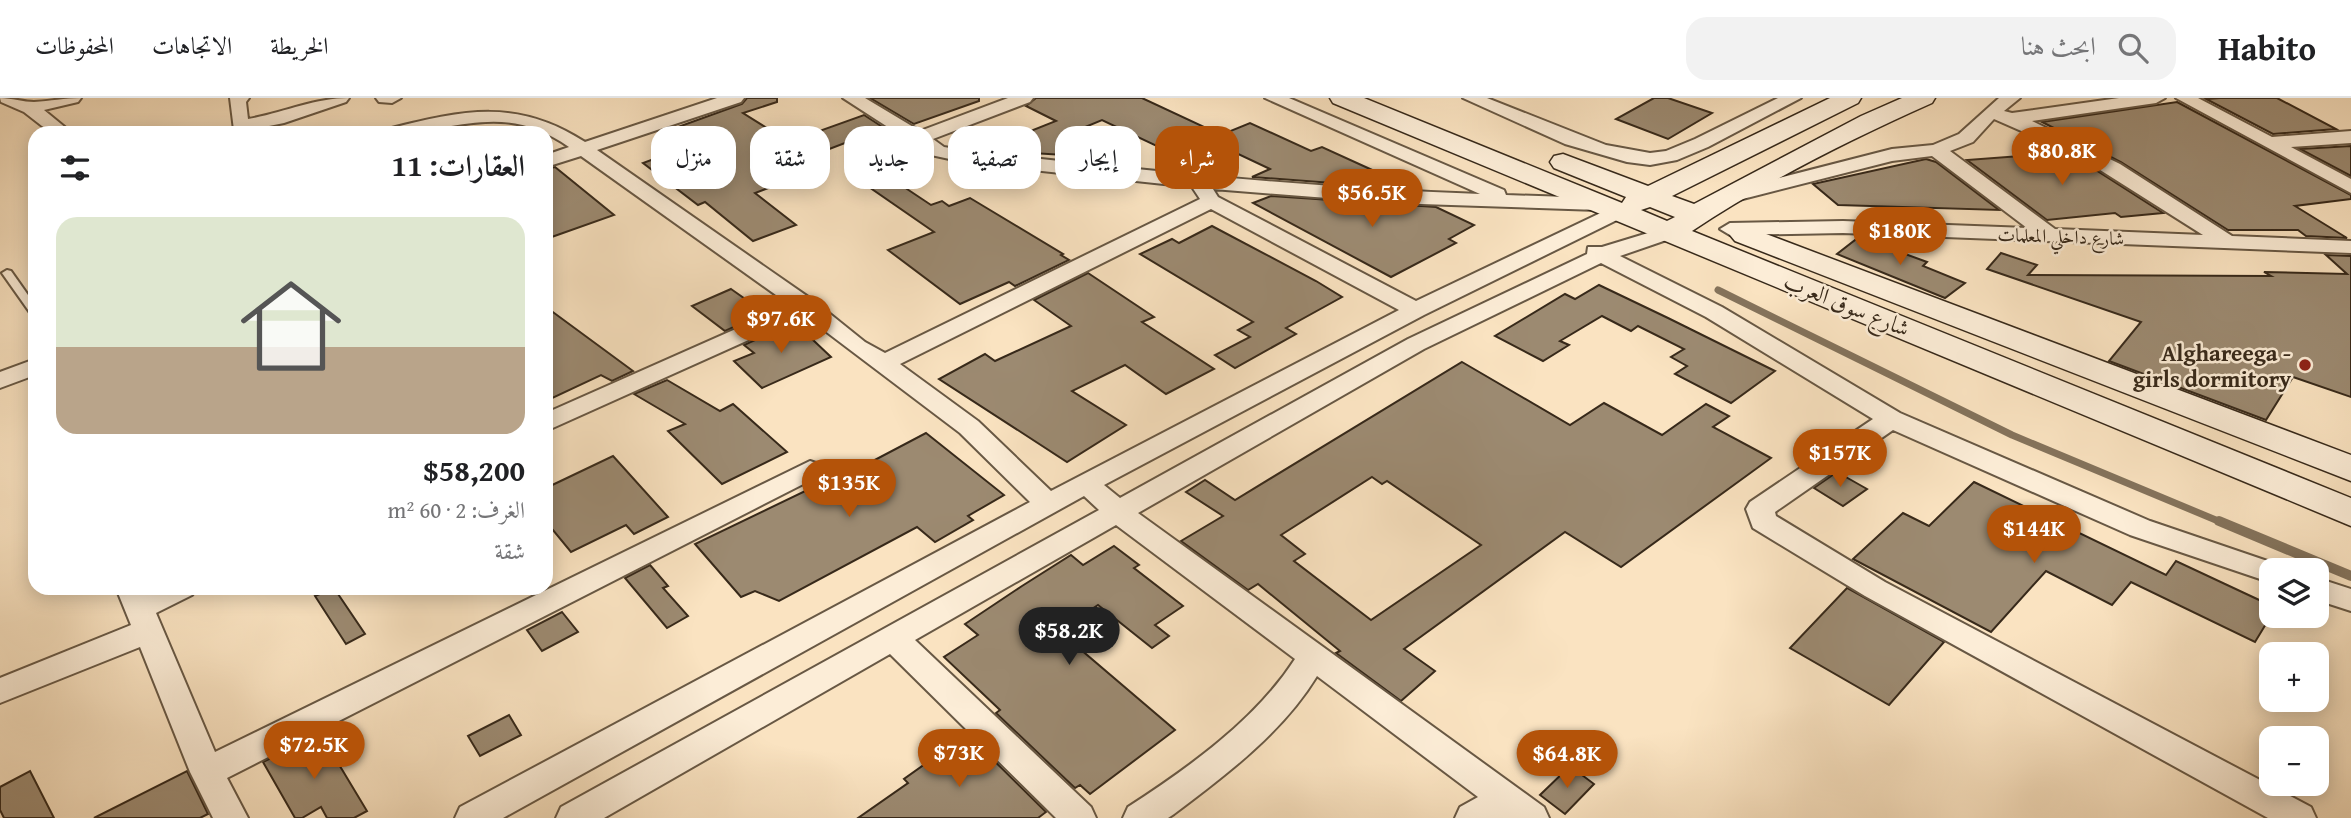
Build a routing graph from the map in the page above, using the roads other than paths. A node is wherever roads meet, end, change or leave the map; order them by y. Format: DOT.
graph roads {
  1 [pos="7,98"];
  2 [pos="72,98"];
  3 [pos="340,98"];
  4 [pos="385,98"];
  5 [pos="392,98"];
  6 [pos="735,98"];
  7 [pos="852,98"];
  8 [pos="1024,98"];
  9 [pos="1274,98"];
  10 [pos="1342,98"];
  11 [pos="1405,98"];
  12 [pos="1472,98"];
  13 [pos="1792,98"];
  14 [pos="1849,98"];
  15 [pos="1923,98"];
  16 [pos="2011,98"];
  17 [pos="2156,98"];
  18 [pos="2185,98"];
  19 [pos="237,99"];
  20 [pos="30,108"];
  21 [pos="1991,112"];
  22 [pos="2011,119"];
  23 [pos="54,126"];
  24 [pos="243,126"];
  25 [pos="256,126"];
  26 [pos="429,126"];
  27 [pos="549,126"];
  28 [pos="899,126"];
  29 [pos="553,128"];
  30 [pos="934,132"];
  31 [pos="2351,137"];
  32 [pos="2271,143"];
  33 [pos="585,148"];
  34 [pos="934,149"];
  35 [pos="1936,150"];
  36 [pos="553,159"];
  37 [pos="1155,178"];
  38 [pos="1239,185"];
  39 [pos="2351,187"];
  40 [pos="1203,189"];
  41 [pos="1648,197"];
  42 [pos="1723,198"];
  43 [pos="1211,201"];
  44 [pos="1514,201"];
  45 [pos="1608,208"];
  46 [pos="1683,223"];
  47 [pos="1730,229"];
  48 [pos="2050,235"];
  49 [pos="1558,240"];
  50 [pos="2228,242"];
  51 [pos="2351,247"];
  52 [pos="1603,254"];
  53 [pos="7,273"];
  54 [pos="28,302"];
  55 [pos="806,306"];
  56 [pos="1416,310"];
  57 [pos="883,363"];
  58 [pos="28,369"];
  59 [pos="0,381"];
  60 [pos="1891,419"];
  61 [pos="553,420"];
  62 [pos="2351,469"];
  63 [pos="810,470"];
  64 [pos="1086,483"];
  65 [pos="1048,504"];
  66 [pos="1119,513"];
  67 [pos="2351,513"];
  68 [pos="2259,569"];
  69 [pos="2329,593"];
  70 [pos="168,595"];
  71 [pos="2351,600"];
  72 [pos="140,609"];
  73 [pos="894,639"];
  74 [pos="1313,656"];
  75 [pos="0,691"];
  76 [pos="207,772"];
  77 [pos="1505,798"];
  78 [pos="231,818"];
  79 [pos="472,818"];
  80 [pos="573,818"];
  81 [pos="1079,818"];
  82 [pos="1140,818"];
  83 [pos="1472,818"];
  84 [pos="1532,818"];
  85 [pos="2299,818"];
  1 -- 20 [label="street"];
  2 -- 20 [label="street"];
  3 -- 25 [label="street"];
  4 -- 5 [label="street"];
  6 -- 33 [label="street"];
  7 -- 28 [label="street"];
  8 -- 30 [label="street"];
  9 -- 44 [label="street"];
  10 -- 45 [label="main road, شارع سوق العرب"];
  11 -- 41 [label="main road"];
  12 -- 13 [label="street"];
  14 -- 41 [label="main road"];
  15 -- 42 [label="main road"];
  16 -- 21 [label="street"];
  17 -- 22 [label="street"];
  18 -- 32 [label="street"];
  19 -- 24 [label="street"];
  20 -- 23 [label="street"];
  21 -- 22 [label="street"];
  21 -- 35 [label="street"];
  22 -- 50 [label="street"];
  26 -- 27 [label="street"];
  29 -- 33 [label="street"];
  31 -- 32 [label="street"];
  32 -- 39 [label="street"];
  33 -- 36 [label="street"];
  33 -- 55 [label="street"];
  34 -- 37 [label="street"];
  35 -- 42 [label="street"];
  35 -- 48 [label="street"];
  38 -- 44 [label="street"];
  40 -- 43 [label="street"];
  41 -- 45 [label="main road"];
  41 -- 46 [label="main road"];
  42 -- 46 [label="main road"];
  43 -- 56 [label="street"];
  43 -- 57 [label="street"];
  44 -- 45 [label="street"];
  45 -- 46 [label="main road, شارع سوق العرب"];
  45 -- 49 [label="street"];
  46 -- 47 [label="main road"];
  46 -- 52 [label="street"];
  46 -- 67 [label="main road, شارع سوق العرب"];
  47 -- 48 [label="street, شارع داخلي المعلمات"];
  47 -- 62 [label="main road"];
  48 -- 50 [label="street, شارع داخلي المعلمات"];
  49 -- 52 [label="street"];
  49 -- 56 [label="street"];
  50 -- 51 [label="street, شارع داخلي المعلمات"];
  52 -- 60 [label="street"];
  52 -- 66 [label="street"];
  53 -- 54 [label="lane"];
  55 -- 57 [label="street"];
  55 -- 61 [label="street"];
  56 -- 64 [label="street"];
  57 -- 65 [label="street"];
  58 -- 59 [label="street"];
  60 -- 68 [label="street"];
  60 -- 85 [label="street"];
  63 -- 76 [label="street"];
  64 -- 65 [label="street"];
  64 -- 66 [label="street"];
  65 -- 79 [label="street"];
  66 -- 73 [label="street"];
  66 -- 74 [label="street"];
  69 -- 71 [label="street"];
  70 -- 72 [label="street"];
  72 -- 75 [label="street"];
  72 -- 76 [label="street"];
  73 -- 80 [label="street"];
  73 -- 81 [label="street"];
  74 -- 77 [label="street"];
  74 -- 82 [label="street"];
  76 -- 78 [label="street"];
  77 -- 83 [label="street"];
  77 -- 84 [label="street"];
}
